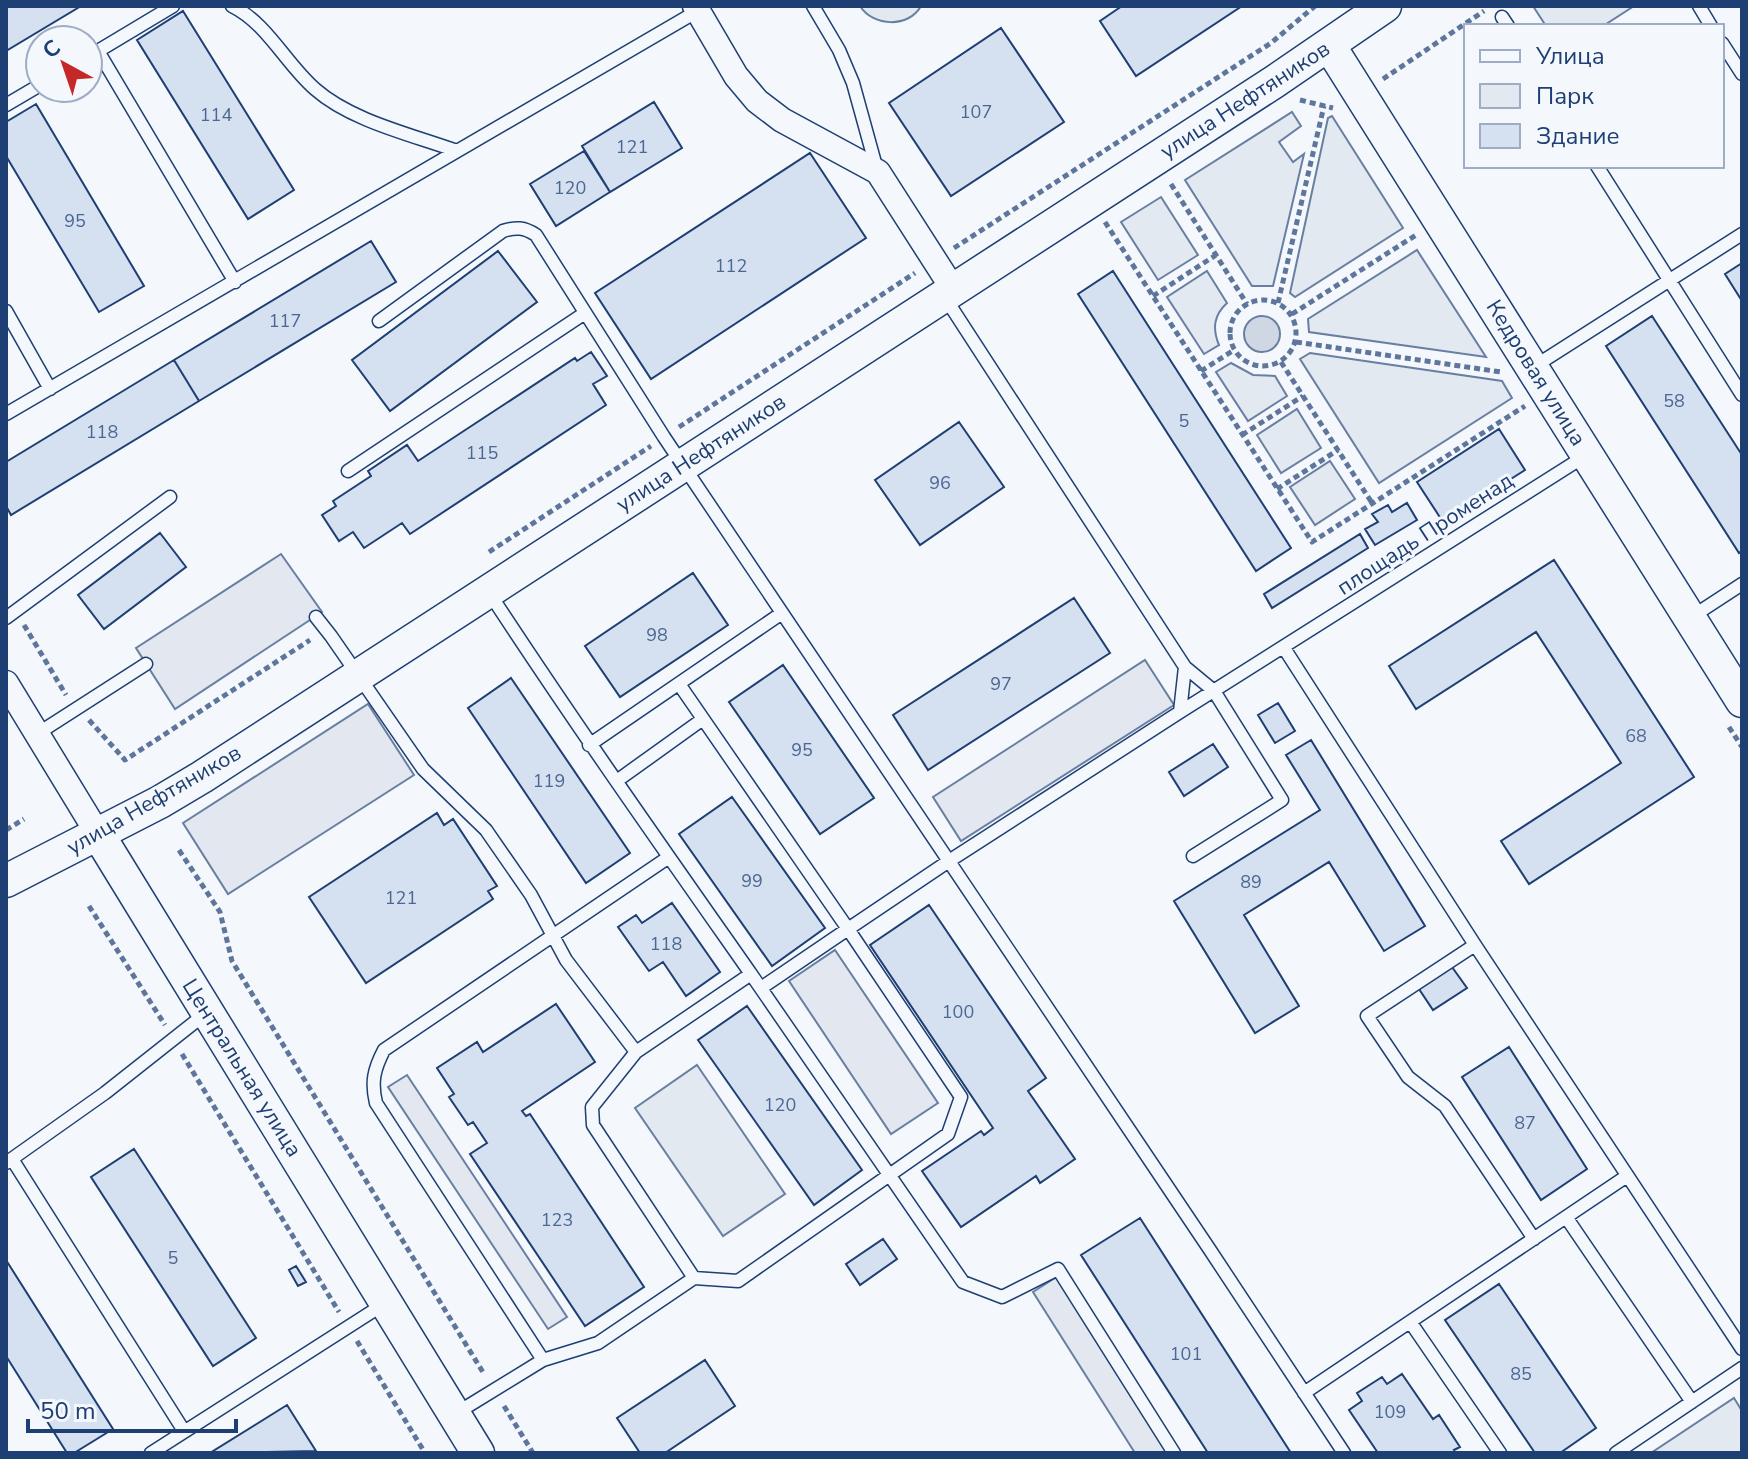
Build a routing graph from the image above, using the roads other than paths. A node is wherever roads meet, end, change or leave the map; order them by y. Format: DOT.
graph roads {
  1 [pos="173,6"];
  2 [pos="232,6"];
  3 [pos="813,6"];
  4 [pos="1385,6"];
  5 [pos="1699,6"];
  6 [pos="700,8"];
  7 [pos="1710,24"];
  8 [pos="1329,45"];
  9 [pos="1724,46"];
  10 [pos="104,47"];
  11 [pos="104,72"];
  12 [pos="1742,74"];
  13 [pos="24,94"];
  14 [pos="6,105"];
  15 [pos="457,151"];
  16 [pos="1598,168"];
  17 [pos="878,172"];
  18 [pos="1742,234"];
  19 [pos="1669,280"];
  20 [pos="235,282"];
  21 [pos="948,293"];
  22 [pos="6,311"];
  23 [pos="585,313"];
  24 [pos="379,321"];
  25 [pos="1526,381"];
  26 [pos="50,389"];
  27 [pos="1742,395"];
  28 [pos="6,414"];
  29 [pos="1587,454"];
  30 [pos="684,464"];
  31 [pos="348,471"];
  32 [pos="170,497"];
  33 [pos="1742,584"];
  34 [pos="487,591"];
  35 [pos="782,613"];
  36 [pos="11,615"];
  37 [pos="316,617"];
  38 [pos="1690,618"];
  39 [pos="1284,648"];
  40 [pos="146,664"];
  41 [pos="1185,667"];
  42 [pos="359,675"];
  43 [pos="6,683"];
  44 [pos="679,684"];
  45 [pos="1214,691"];
  46 [pos="1742,701"];
  47 [pos="1180,712"];
  48 [pos="703,719"];
  49 [pos="37,734"];
  50 [pos="589,745"];
  51 [pos="618,780"];
  52 [pos="98,834"];
  53 [pos="1193,856"];
  54 [pos="669,857"];
  55 [pos="949,861"];
  56 [pos="6,881"];
  57 [pos="848,929"];
  58 [pos="553,934"];
  59 [pos="1475,945"];
  60 [pos="751,974"];
  61 [pos="761,988"];
  62 [pos="208,1012"];
  63 [pos="636,1052"];
  64 [pos="9,1161"];
  65 [pos="889,1174"];
  66 [pos="1627,1176"];
  67 [pos="1566,1217"];
  68 [pos="1534,1239"];
  69 [pos="694,1278"];
  70 [pos="387,1302"];
  71 [pos="1411,1323"];
  72 [pos="1742,1349"];
  73 [pos="543,1360"];
  74 [pos="1742,1368"];
  75 [pos="1304,1393"];
  76 [pos="1692,1402"];
  77 [pos="455,1414"];
  78 [pos="184,1431"];
  79 [pos="151,1453"];
  80 [pos="477,1453"];
  81 [pos="1174,1453"];
  82 [pos="1344,1453"];
  83 [pos="1500,1453"];
  84 [pos="1616,1453"];
  1 -- 10 [label="lane"];
  2 -- 15 [label="lane"];
  3 -- 17 [label="lane"];
  4 -- 8 [label="street, улица Нефтяников"];
  5 -- 7 [label="lane"];
  6 -- 15 [label="lane"];
  6 -- 17 [label="street"];
  8 -- 21 [label="street, улица Нефтяников"];
  8 -- 25 [label="street, Кедровая улица"];
  9 -- 12 [label="lane"];
  11 -- 20 [label="lane"];
  13 -- 14 [label="lane"];
  15 -- 20 [label="lane"];
  16 -- 19 [label="lane"];
  17 -- 21 [label="street"];
  18 -- 19 [label="lane"];
  19 -- 25 [label="lane"];
  19 -- 27 [label="lane"];
  20 -- 26 [label="lane"];
  21 -- 30 [label="street, улица Нефтяников"];
  21 -- 41 [label="lane"];
  22 -- 26 [label="lane"];
  23 -- 24 [label="lane"];
  23 -- 30 [label="lane"];
  23 -- 31 [label="lane"];
  25 -- 29 [label="street, Кедровая улица"];
  26 -- 28 [label="lane"];
  29 -- 38 [label="street, Кедровая улица"];
  29 -- 39 [label="lane, площадь Променад"];
  30 -- 34 [label="street, улица Нефтяников"];
  30 -- 35 [label="lane"];
  32 -- 36 [label="lane"];
  33 -- 38 [label="lane"];
  34 -- 42 [label="street, улица Нефтяников"];
  34 -- 50 [label="lane"];
  35 -- 44 [label="lane"];
  35 -- 55 [label="lane"];
  37 -- 42 [label="lane"];
  38 -- 46 [label="street, Кедровая улица"];
  39 -- 45 [label="lane, площадь Променад"];
  39 -- 59 [label="lane"];
  40 -- 49 [label="lane"];
  41 -- 45 [label="lane"];
  41 -- 47 [label="lane"];
  42 -- 52 [label="street, улица Нефтяников"];
  42 -- 58 [label="lane"];
  43 -- 49 [label="street, Центральная улица"];
  44 -- 48 [label="lane"];
  44 -- 50 [label="lane"];
  45 -- 47 [label="lane, площадь Променад"];
  45 -- 53 [label="lane"];
  47 -- 55 [label="lane, площадь Променад"];
  48 -- 51 [label="lane"];
  48 -- 57 [label="lane"];
  49 -- 52 [label="street, Центральная улица"];
  50 -- 51 [label="lane"];
  51 -- 54 [label="lane"];
  52 -- 56 [label="street, улица Нефтяников"];
  52 -- 62 [label="street, Центральная улица"];
  54 -- 58 [label="lane"];
  54 -- 60 [label="lane"];
  55 -- 57 [label="lane, площадь Променад"];
  55 -- 75 [label="lane"];
  57 -- 61 [label="lane, площадь Променад"];
  57 -- 65 [label="lane"];
  58 -- 63 [label="lane"];
  58 -- 73 [label="lane"];
  59 -- 66 [label="lane"];
  59 -- 68 [label="lane"];
  60 -- 61 [label="lane"];
  60 -- 63 [label="lane"];
  61 -- 65 [label="lane"];
  62 -- 64 [label="lane"];
  62 -- 70 [label="street, Центральная улица"];
  63 -- 69 [label="lane"];
  64 -- 78 [label="lane"];
  65 -- 69 [label="lane"];
  65 -- 81 [label="lane"];
  66 -- 67 [label="lane"];
  66 -- 72 [label="lane"];
  67 -- 68 [label="lane"];
  67 -- 76 [label="lane"];
  68 -- 71 [label="lane"];
  69 -- 73 [label="lane"];
  70 -- 77 [label="street, Центральная улица"];
  70 -- 78 [label="lane"];
  71 -- 75 [label="lane"];
  71 -- 83 [label="lane"];
  73 -- 77 [label="lane"];
  74 -- 76 [label="lane"];
  75 -- 82 [label="lane"];
  76 -- 84 [label="lane"];
  77 -- 80 [label="street, Центральная улица"];
  78 -- 79 [label="lane"];
}
